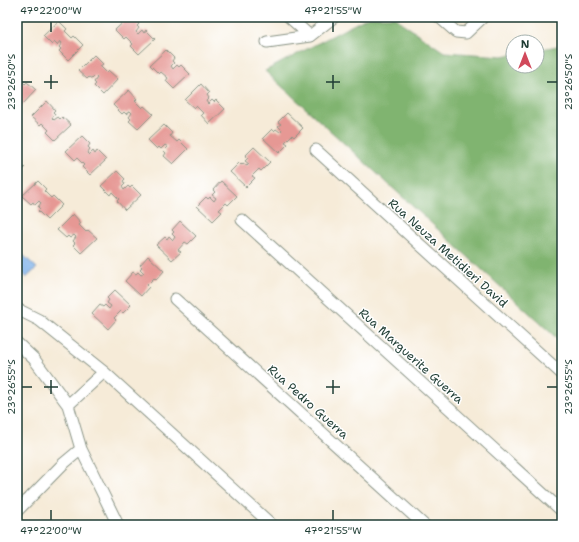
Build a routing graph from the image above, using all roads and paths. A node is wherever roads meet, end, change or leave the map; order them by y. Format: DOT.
graph roads {
  1 [pos="289,17"];
  2 [pos="334,17"];
  3 [pos="439,17"];
  4 [pos="483,17"];
  5 [pos="310,36"];
  6 [pos="266,42"];
  7 [pos="316,150"];
  8 [pos="242,220"];
  9 [pos="175,299"];
  10 [pos="17,309"];
  11 [pos="17,343"];
  12 [pos="104,372"];
  13 [pos="562,374"];
  14 [pos="68,405"];
  15 [pos="81,449"];
  16 [pos="17,511"];
  17 [pos="562,511"];
  18 [pos="118,525"];
  19 [pos="272,525"];
  20 [pos="424,525"];
  1 -- 5 [label="street"];
  2 -- 5 [label="street"];
  3 -- 4 [label="street"];
  5 -- 6 [label="street"];
  7 -- 13 [label="street, Rua Neuza Metidieri David"];
  8 -- 17 [label="street, Rua Marguerite Guerra"];
  9 -- 20 [label="street, Rua Pedro Guerra"];
  10 -- 12 [label="street"];
  11 -- 14 [label="street"];
  12 -- 14 [label="street"];
  12 -- 19 [label="street"];
  14 -- 15 [label="street"];
  15 -- 16 [label="street"];
  15 -- 18 [label="street"];
}
